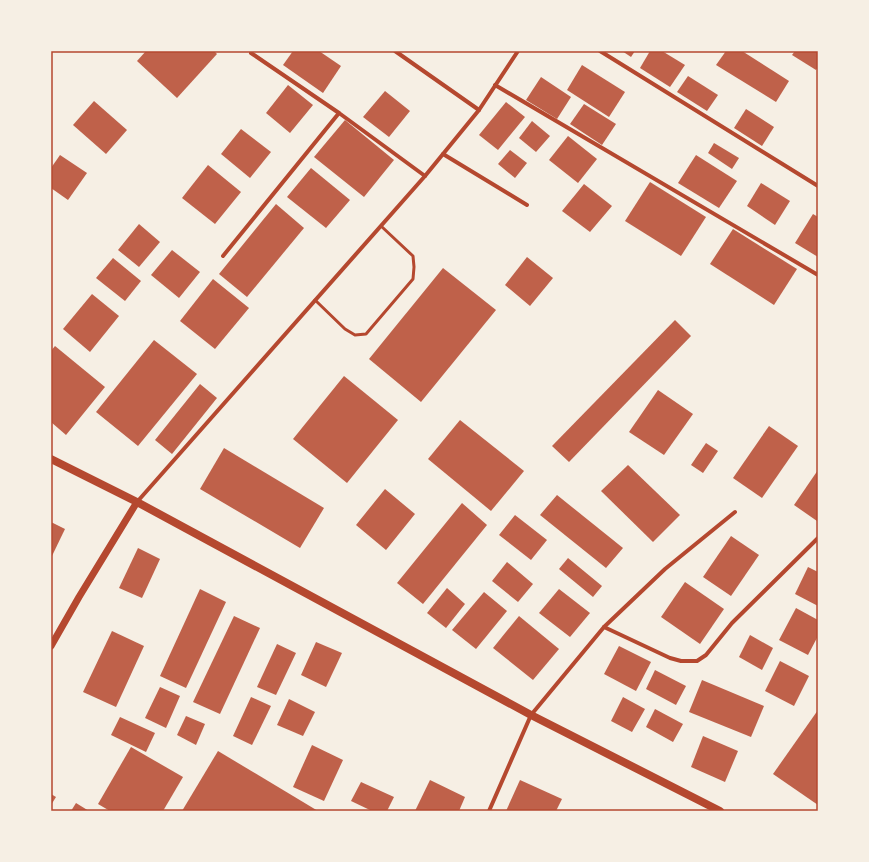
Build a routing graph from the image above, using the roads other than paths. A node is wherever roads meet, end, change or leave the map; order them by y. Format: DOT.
graph roads {
  1 [pos="395,51"];
  2 [pos="518,51"];
  3 [pos="600,51"];
  4 [pos="251,53"];
  5 [pos="495,85"];
  6 [pos="479,110"];
  7 [pos="339,113"];
  8 [pos="443,154"];
  9 [pos="426,176"];
  10 [pos="818,186"];
  11 [pos="526,205"];
  12 [pos="381,226"];
  13 [pos="223,256"];
  14 [pos="818,275"];
  15 [pos="315,300"];
  16 [pos="51,459"];
  17 [pos="137,502"];
  18 [pos="735,512"];
  19 [pos="818,538"];
  20 [pos="604,627"];
  21 [pos="51,646"];
  22 [pos="531,715"];
  23 [pos="489,811"];
  24 [pos="720,811"];
  1 -- 6 [label="street"];
  2 -- 5 [label="street"];
  3 -- 10 [label="street"];
  4 -- 7 [label="street"];
  5 -- 6 [label="street"];
  5 -- 14 [label="street"];
  6 -- 8 [label="street"];
  7 -- 9 [label="street"];
  7 -- 13 [label="street"];
  8 -- 9 [label="street"];
  8 -- 11 [label="street"];
  9 -- 12 [label="street"];
  12 -- 15 [label="street"];
  12 -- 15 [label="lane"];
  15 -- 17 [label="street"];
  16 -- 17 [label="main road"];
  17 -- 21 [label="street"];
  17 -- 22 [label="main road"];
  18 -- 20 [label="street"];
  19 -- 20 [label="street"];
  20 -- 22 [label="street"];
  22 -- 23 [label="street"];
  22 -- 24 [label="main road"];
}
